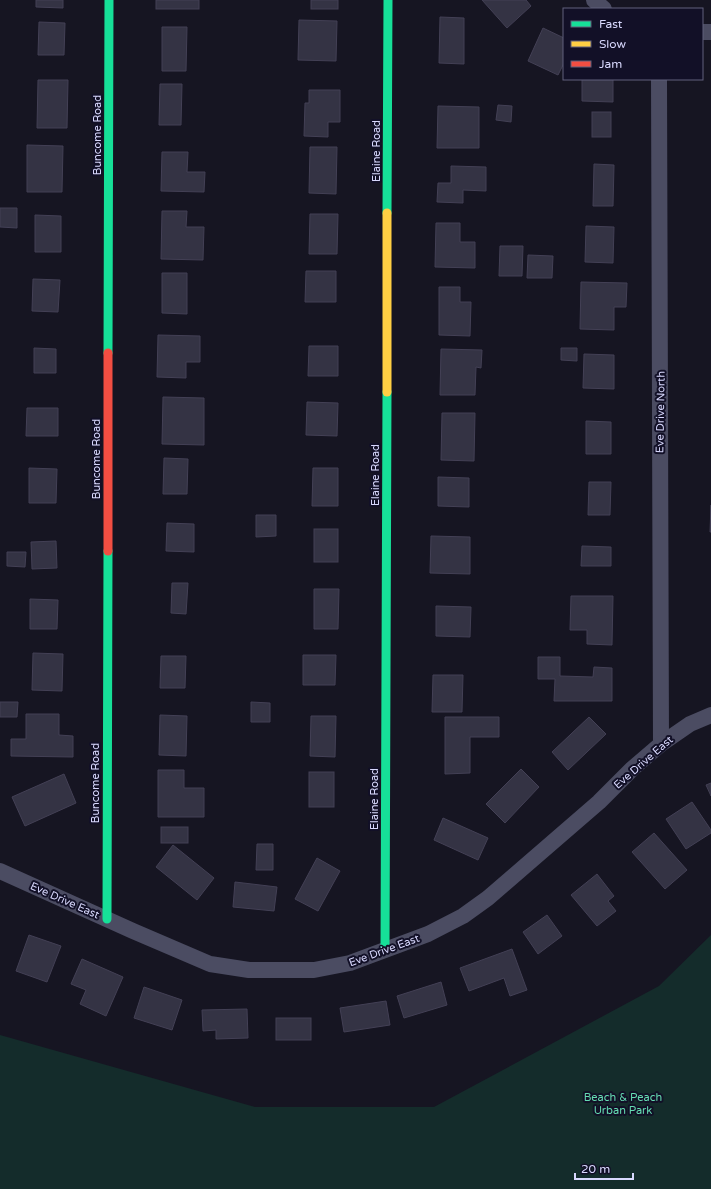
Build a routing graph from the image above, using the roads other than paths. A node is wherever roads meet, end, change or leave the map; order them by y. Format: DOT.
graph roads {
  1 [pos="109,0"];
  2 [pos="388,0"];
  3 [pos="594,0"];
  4 [pos="603,8"];
  5 [pos="659,80"];
  6 [pos="711,715"];
  7 [pos="661,744"];
  8 [pos="0,871"];
  9 [pos="107,919"];
  10 [pos="385,949"];
  1 -- 9 [label="street, Buncome Road"];
  2 -- 10 [label="street, Elaine Road"];
  3 -- 4 [label="street"];
  5 -- 7 [label="street, Eve Drive North"];
  6 -- 7 [label="street, Eve Drive East"];
  7 -- 10 [label="street, Eve Drive East"];
  8 -- 9 [label="street, Eve Drive East"];
  9 -- 10 [label="street, Eve Drive East"];
}
